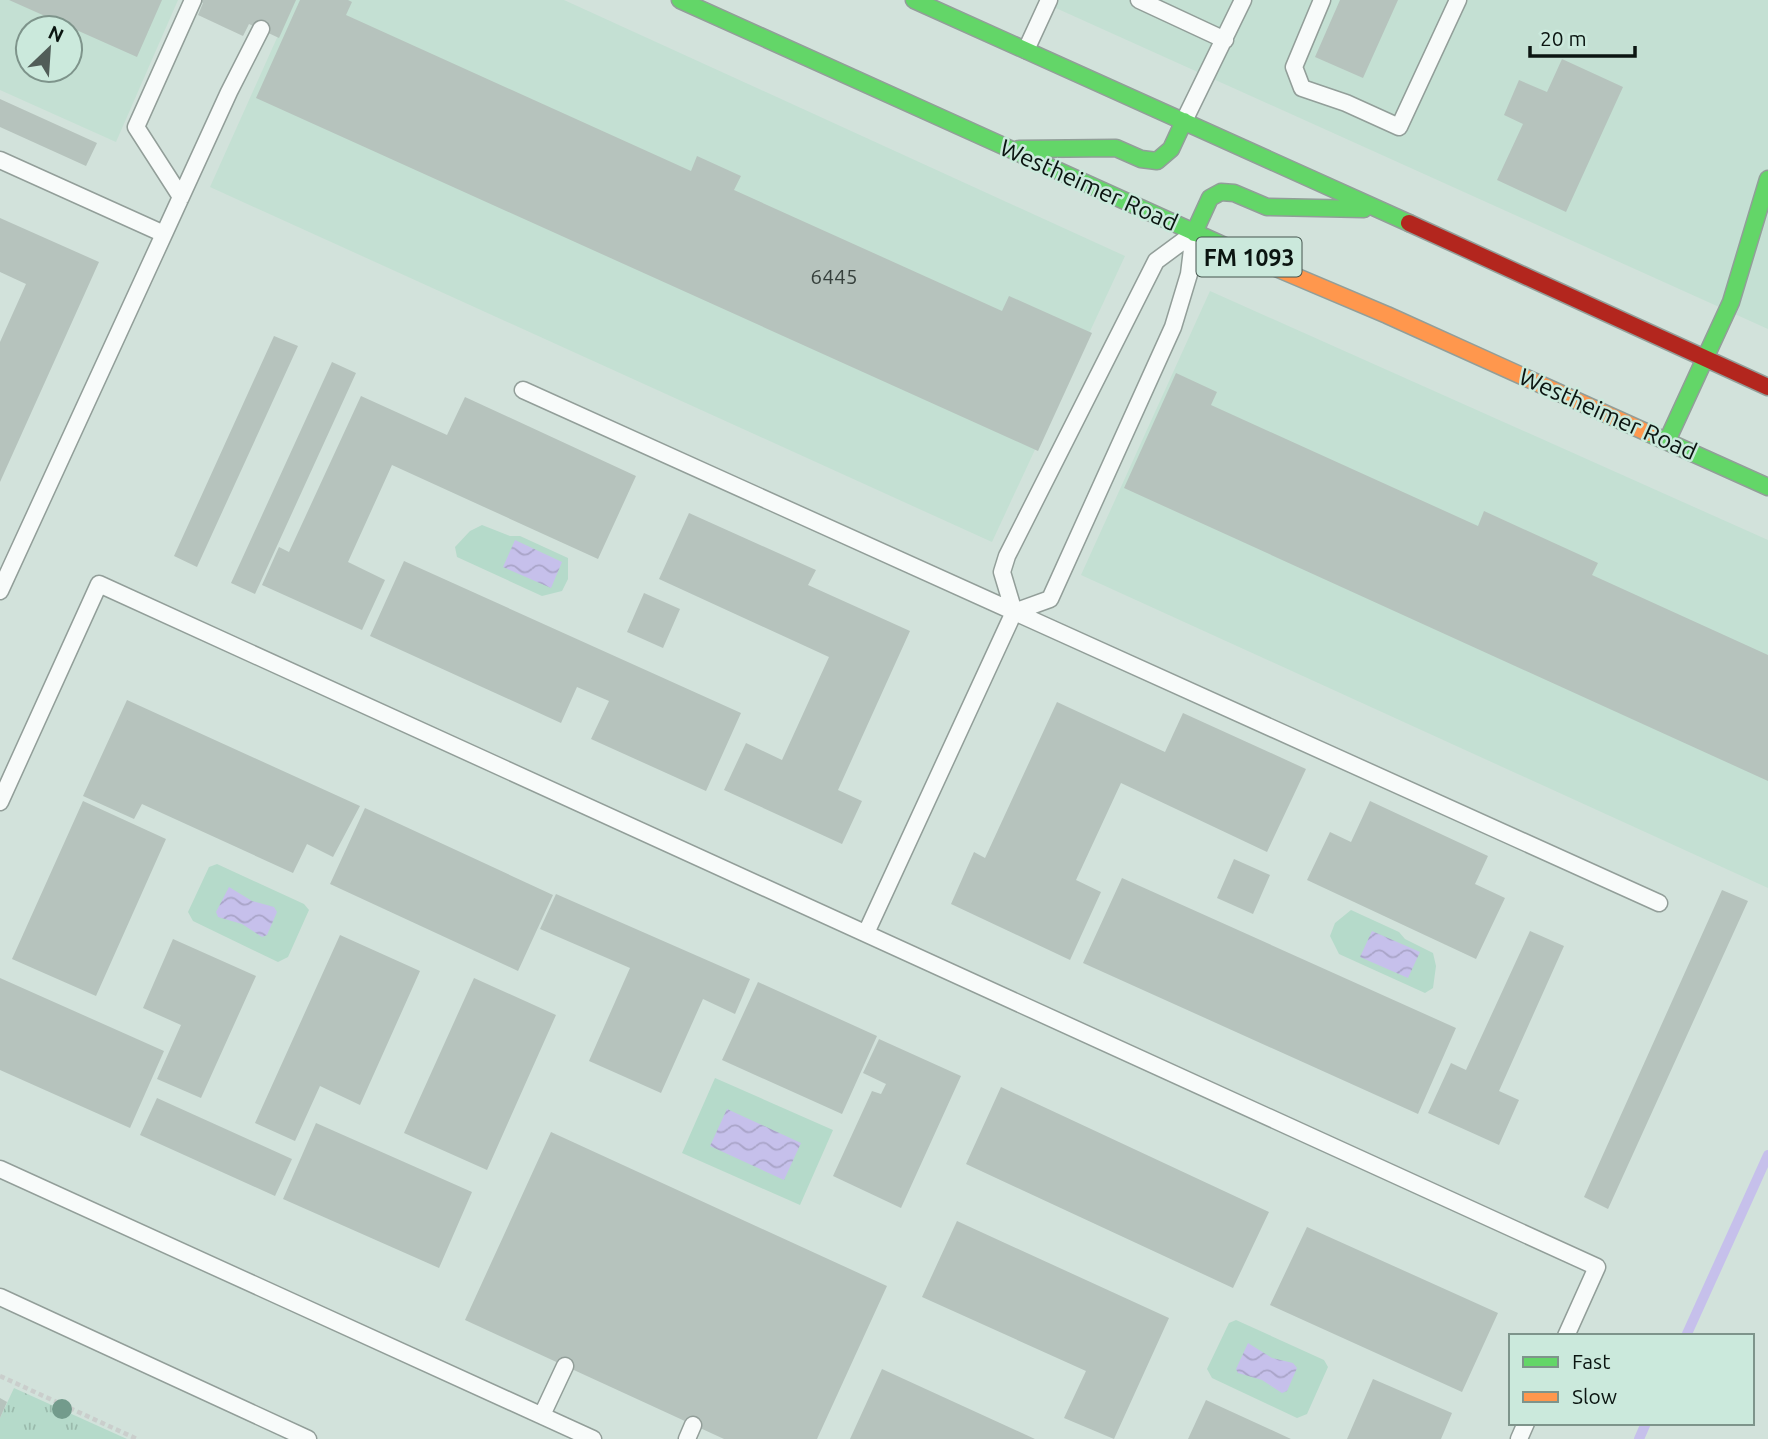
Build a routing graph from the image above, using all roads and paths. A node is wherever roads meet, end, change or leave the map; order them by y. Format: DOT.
graph roads {
  1 [pos="193,0"];
  2 [pos="680,0"];
  3 [pos="914,0"];
  4 [pos="1049,0"];
  5 [pos="1139,0"];
  6 [pos="1243,0"];
  7 [pos="1322,0"];
  8 [pos="1458,0"];
  9 [pos="261,29"];
  10 [pos="1225,40"];
  11 [pos="1026,50"];
  12 [pos="1184,121"];
  13 [pos="1010,149"];
  14 [pos="0,160"];
  15 [pos="1768,179"];
  16 [pos="181,197"];
  17 [pos="1376,209"];
  18 [pos="1194,233"];
  19 [pos="163,234"];
  20 [pos="1704,358"];
  21 [pos="1768,387"];
  22 [pos="523,390"];
  23 [pos="1667,441"];
  24 [pos="1768,487"];
  25 [pos="0,591"];
  26 [pos="1014,612"];
  27 [pos="0,802"];
  28 [pos="1659,903"];
  29 [pos="866,933"];
  30 [pos="0,1169"];
  31 [pos="0,1297"];
  32 [pos="1567,1334"];
  33 [pos="565,1366"];
  34 [pos="0,1376"];
  35 [pos="542,1415"];
  36 [pos="137,1439"];
  37 [pos="308,1439"];
  38 [pos="593,1439"];
  1 -- 16 [label="lane"];
  2 -- 13 [label="main road, Westheimer Road / FM 1093"];
  3 -- 11 [label="main road"];
  4 -- 11 [label="lane"];
  5 -- 10 [label="lane"];
  6 -- 10 [label="lane"];
  7 -- 8 [label="lane"];
  9 -- 16 [label="lane"];
  10 -- 12 [label="lane"];
  11 -- 12 [label="main road"];
  12 -- 13 [label="main road"];
  12 -- 17 [label="main road"];
  13 -- 18 [label="main road, Westheimer Road / FM 1093"];
  14 -- 19 [label="lane"];
  15 -- 20 [label="main road"];
  16 -- 19 [label="lane"];
  17 -- 18 [label="main road"];
  17 -- 20 [label="main road"];
  18 -- 23 [label="main road, Westheimer Road / FM 1093"];
  18 -- 26 [label="lane"];
  18 -- 26 [label="lane"];
  19 -- 25 [label="lane"];
  20 -- 21 [label="main road"];
  20 -- 23 [label="main road"];
  22 -- 26 [label="lane"];
  23 -- 24 [label="main road, Westheimer Road / FM 1093"];
  26 -- 28 [label="lane"];
  26 -- 29 [label="lane"];
  27 -- 29 [label="lane"];
  29 -- 32 [label="lane"];
  30 -- 35 [label="lane"];
  31 -- 37 [label="lane"];
  33 -- 35 [label="lane"];
  34 -- 36 [label="path"];
  35 -- 38 [label="lane"];
}
